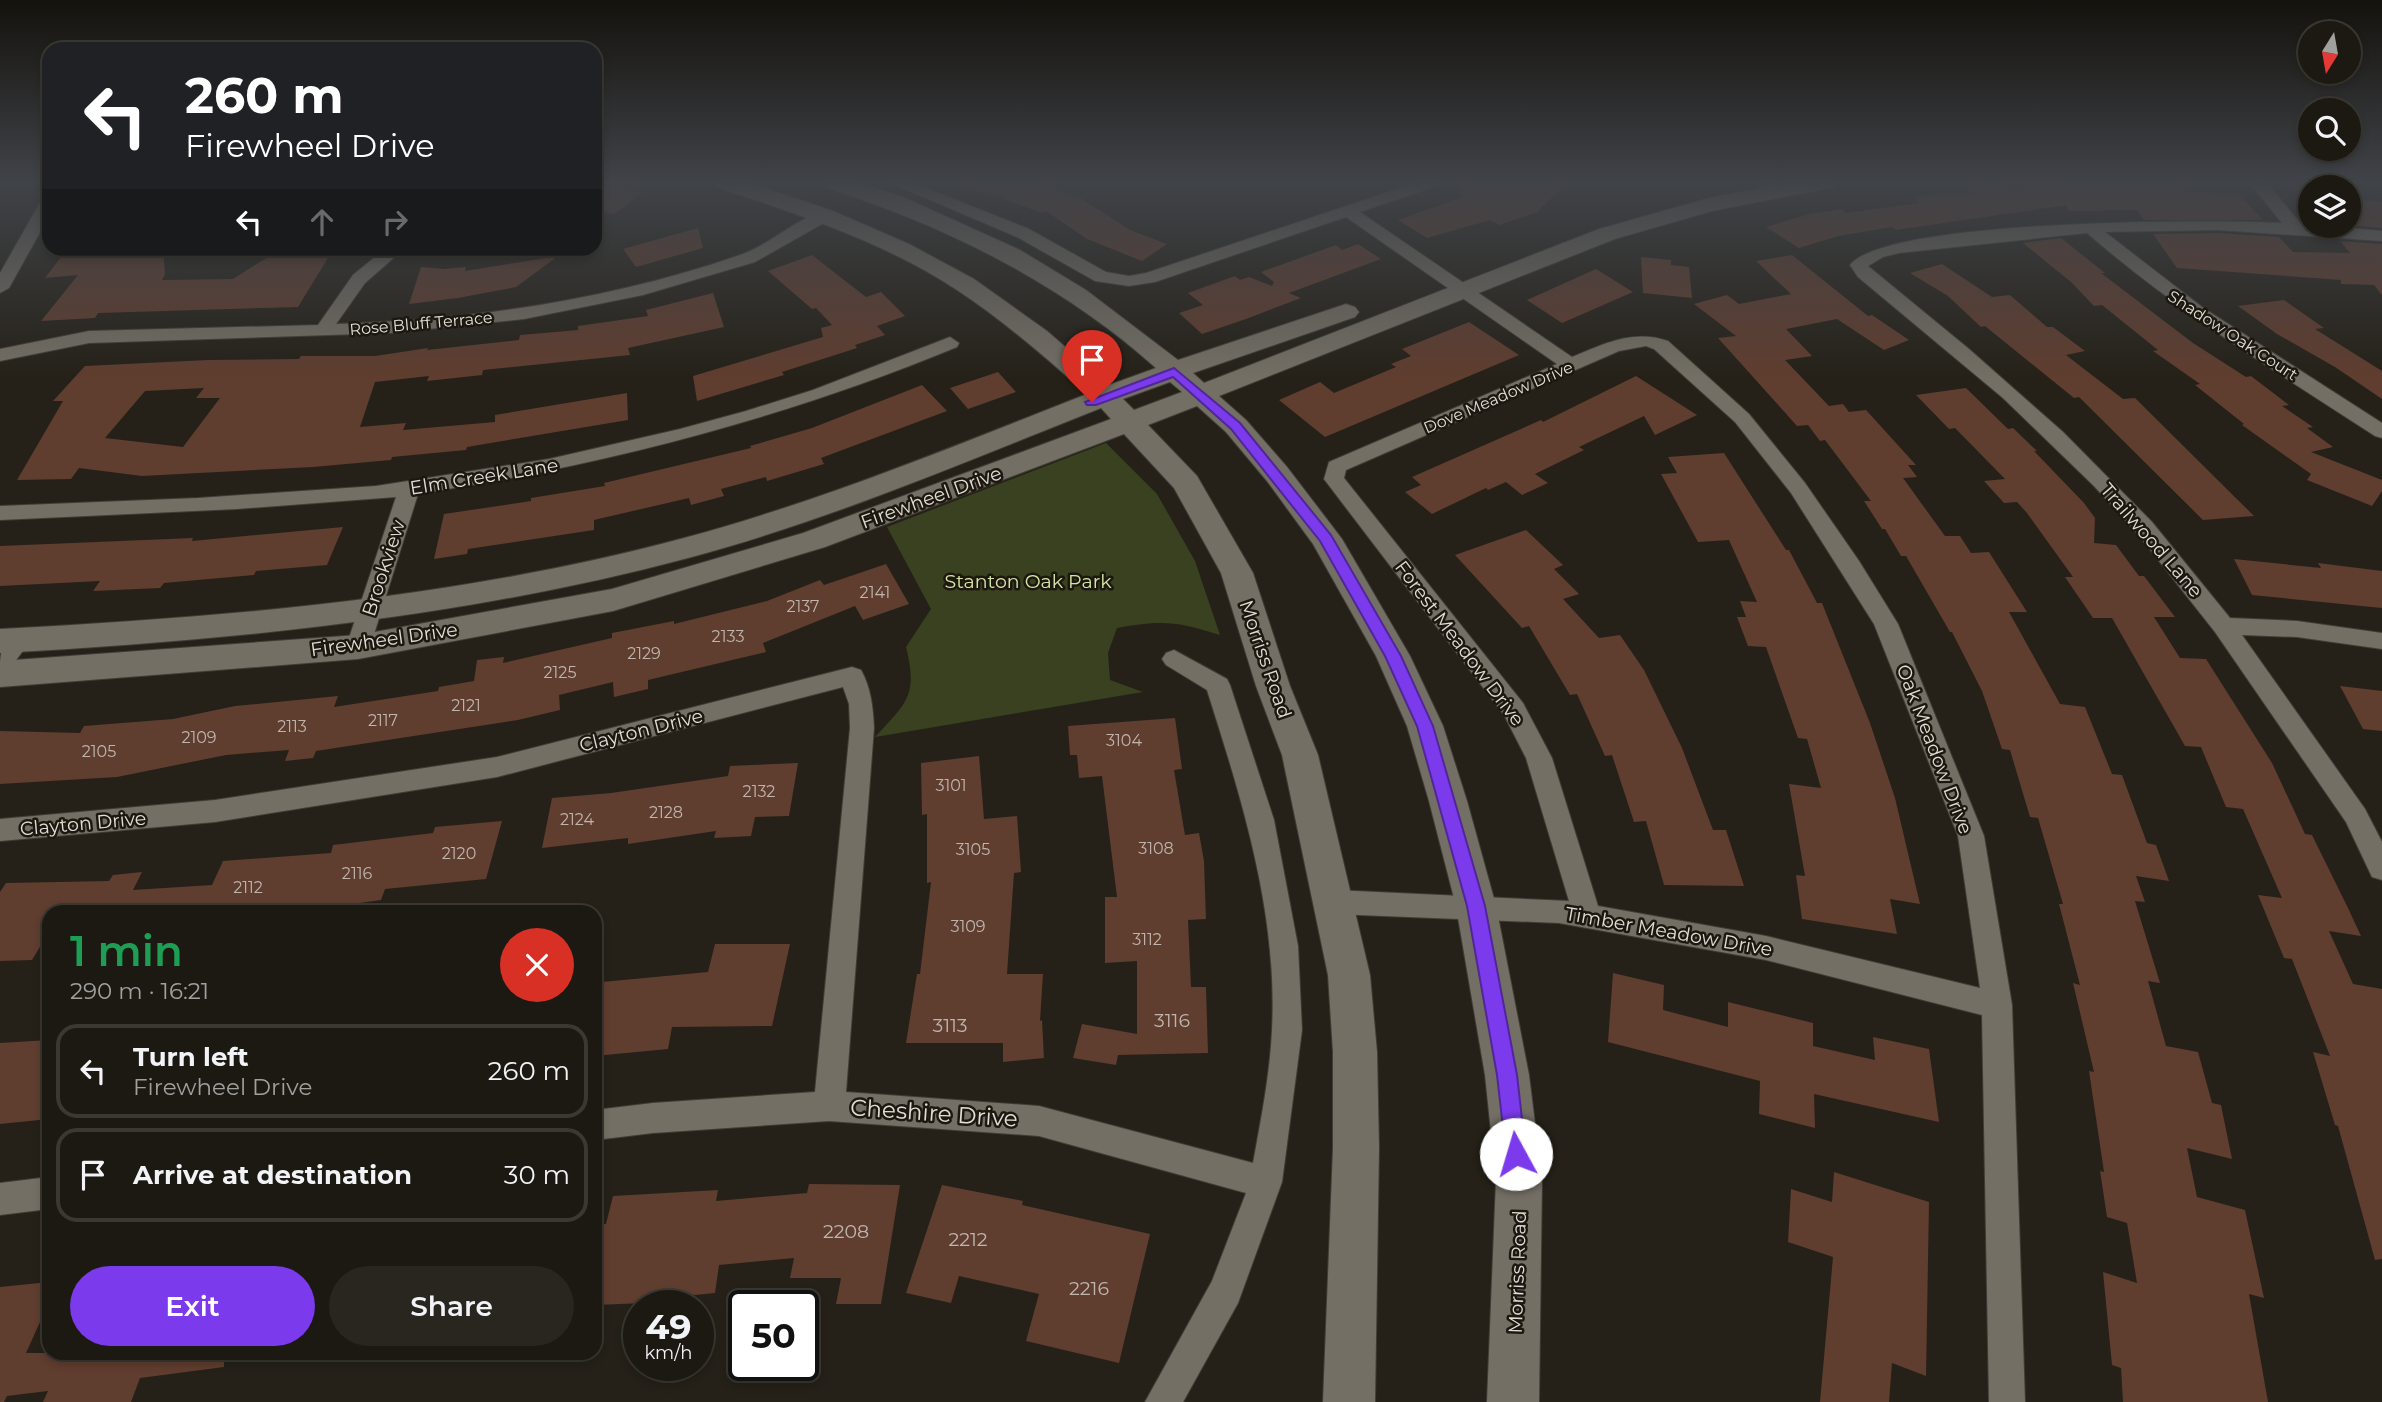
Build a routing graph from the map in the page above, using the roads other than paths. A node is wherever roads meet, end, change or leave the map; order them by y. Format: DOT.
graph roads {
  1 [pos="25,247"];
  2 [pos="768,247"];
  3 [pos="896,247"];
  4 [pos="994,247"];
  5 [pos="1048,247"];
  6 [pos="1242,247"];
  7 [pos="1399,247"];
  8 [pos="1528,247"];
  9 [pos="1565,247"];
  10 [pos="1910,247"];
  11 [pos="2114,247"];
  12 [pos="387,256"];
  13 [pos="1451,284"];
  14 [pos="0,288"];
  15 [pos="323,330"];
  16 [pos="950,344"];
  17 [pos="1661,345"];
  18 [pos="0,355"];
  19 [pos="1572,366"];
  20 [pos="1187,382"];
  21 [pos="1118,409"];
  22 [pos="2382,432"];
  23 [pos="1336,467"];
  24 [pos="408,489"];
  25 [pos="0,513"];
  26 [pos="370,611"];
  27 [pos="2223,626"];
  28 [pos="9,640"];
  29 [pos="2382,640"];
  30 [pos="358,647"];
  31 [pos="1174,659"];
  32 [pos="0,665"];
  33 [pos="0,674"];
  34 [pos="0,830"];
  35 [pos="2382,869"];
  36 [pos="1334,902"];
  37 [pos="1476,906"];
  38 [pos="1587,915"];
  39 [pos="1997,1004"];
  40 [pos="830,1106"];
  41 [pos="602,1124"];
  42 [pos="1266,1182"];
  43 [pos="42,1193"];
  44 [pos="0,1199"];
  45 [pos="1163,1402"];
  46 [pos="1349,1402"];
  47 [pos="1513,1402"];
  48 [pos="2007,1402"];
  1 -- 14 [label="street"];
  2 -- 15 [label="street, Rose Bluff Terrace"];
  3 -- 21 [label="street, Morriss Road"];
  4 -- 20 [label="street, Morriss Road"];
  5 -- 6 [label="street"];
  7 -- 13 [label="street"];
  8 -- 13 [label="street, Firewheel Drive"];
  9 -- 13 [label="street, Firewheel Drive"];
  10 -- 27 [label="street, Trailwood Lane"];
  11 -- 22 [label="street, Shadow Oak Court"];
  12 -- 15 [label="street"];
  13 -- 19 [label="street"];
  13 -- 20 [label="street, Firewheel Drive"];
  15 -- 18 [label="street, Rose Bluff Terrace"];
  16 -- 24 [label="street, Elm Creek Lane"];
  17 -- 19 [label="street, Dove Meadow Drive"];
  17 -- 39 [label="street, Oak Meadow Drive"];
  19 -- 23 [label="street, Dove Meadow Drive"];
  20 -- 21 [label="street, Firewheel Drive"];
  20 -- 37 [label="street, Morriss Road"];
  21 -- 26 [label="street, Firewheel Drive"];
  21 -- 30 [label="street, Firewheel Drive"];
  21 -- 36 [label="street, Morriss Road"];
  23 -- 38 [label="street, Forest Meadow Drive"];
  24 -- 25 [label="street, Elm Creek Lane"];
  24 -- 26 [label="street, Brookview"];
  26 -- 28 [label="street, Firewheel Drive"];
  26 -- 30 [label="street, Brookview"];
  27 -- 29 [label="street"];
  27 -- 35 [label="street, Trailwood Lane"];
  28 -- 32 [label="street"];
  30 -- 33 [label="street, Firewheel Drive"];
  31 -- 42 [label="street"];
  34 -- 40 [label="street, Clayton Drive"];
  36 -- 37 [label="street, Timber Meadow Drive"];
  36 -- 46 [label="street, Morriss Road"];
  37 -- 38 [label="street, Timber Meadow Drive"];
  37 -- 47 [label="street, Morriss Road"];
  38 -- 39 [label="street, Timber Meadow Drive"];
  39 -- 48 [label="street, Oak Meadow Drive"];
  40 -- 41 [label="street, Cheshire Drive"];
  40 -- 42 [label="street, Cheshire Drive"];
  42 -- 45 [label="street"];
  43 -- 44 [label="street"];
}
